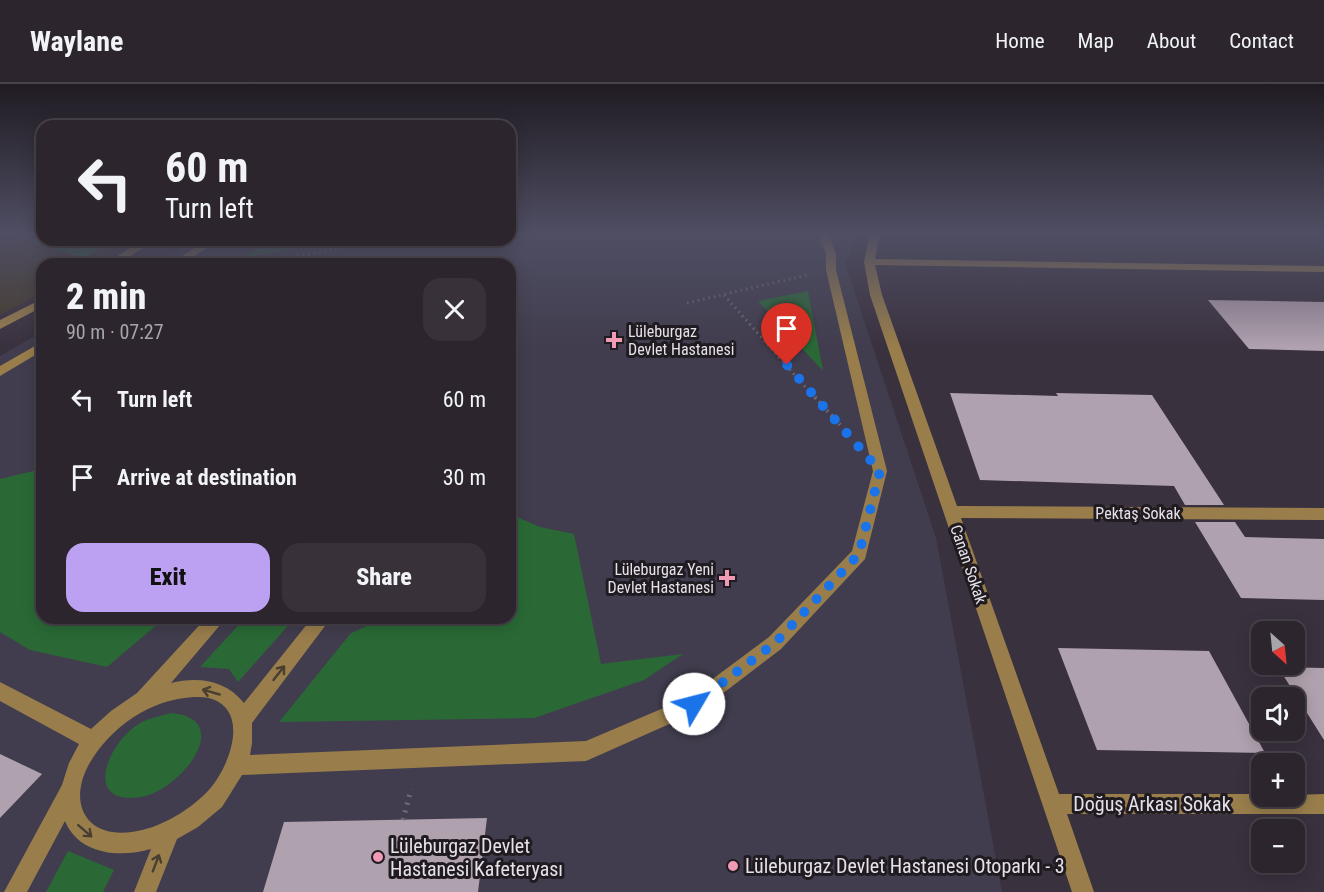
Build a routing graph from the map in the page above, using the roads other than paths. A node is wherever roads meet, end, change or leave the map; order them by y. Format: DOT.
graph roads {
  1 [pos="831,271"];
  2 [pos="871,271"];
  3 [pos="36,305"];
  4 [pos="0,325"];
  5 [pos="36,350"];
  6 [pos="0,372"];
  7 [pos="951,512"];
  8 [pos="1324,514"];
  9 [pos="212,624"];
  10 [pos="317,624"];
  11 [pos="0,691"];
  12 [pos="141,702"];
  13 [pos="243,719"];
  14 [pos="93,741"];
  15 [pos="237,765"];
  16 [pos="69,792"];
  17 [pos="1052,804"];
  18 [pos="1324,804"];
  19 [pos="168,833"];
  20 [pos="15,892"];
  21 [pos="145,892"];
  22 [pos="1083,892"];
  1 -- 15 [label="street"];
  2 -- 7 [label="street, Canan Sokak"];
  3 -- 4 [label="street"];
  5 -- 6 [label="street"];
  7 -- 8 [label="street, Pektaş Sokak"];
  7 -- 17 [label="street, Canan Sokak"];
  9 -- 12 [label="street"];
  13 -- 10 [label="street, one-way"];
  11 -- 14 [label="street"];
  13 -- 12 [label="street, one-way"];
  12 -- 14 [label="street"];
  13 -- 15 [label="street"];
  14 -- 16 [label="street"];
  15 -- 19 [label="street"];
  16 -- 19 [label="street, one-way"];
  16 -- 20 [label="street"];
  17 -- 18 [label="street, Doğuş Arkası Sokak"];
  17 -- 22 [label="street, Canan Sokak"];
  21 -- 19 [label="street, one-way"];
}
